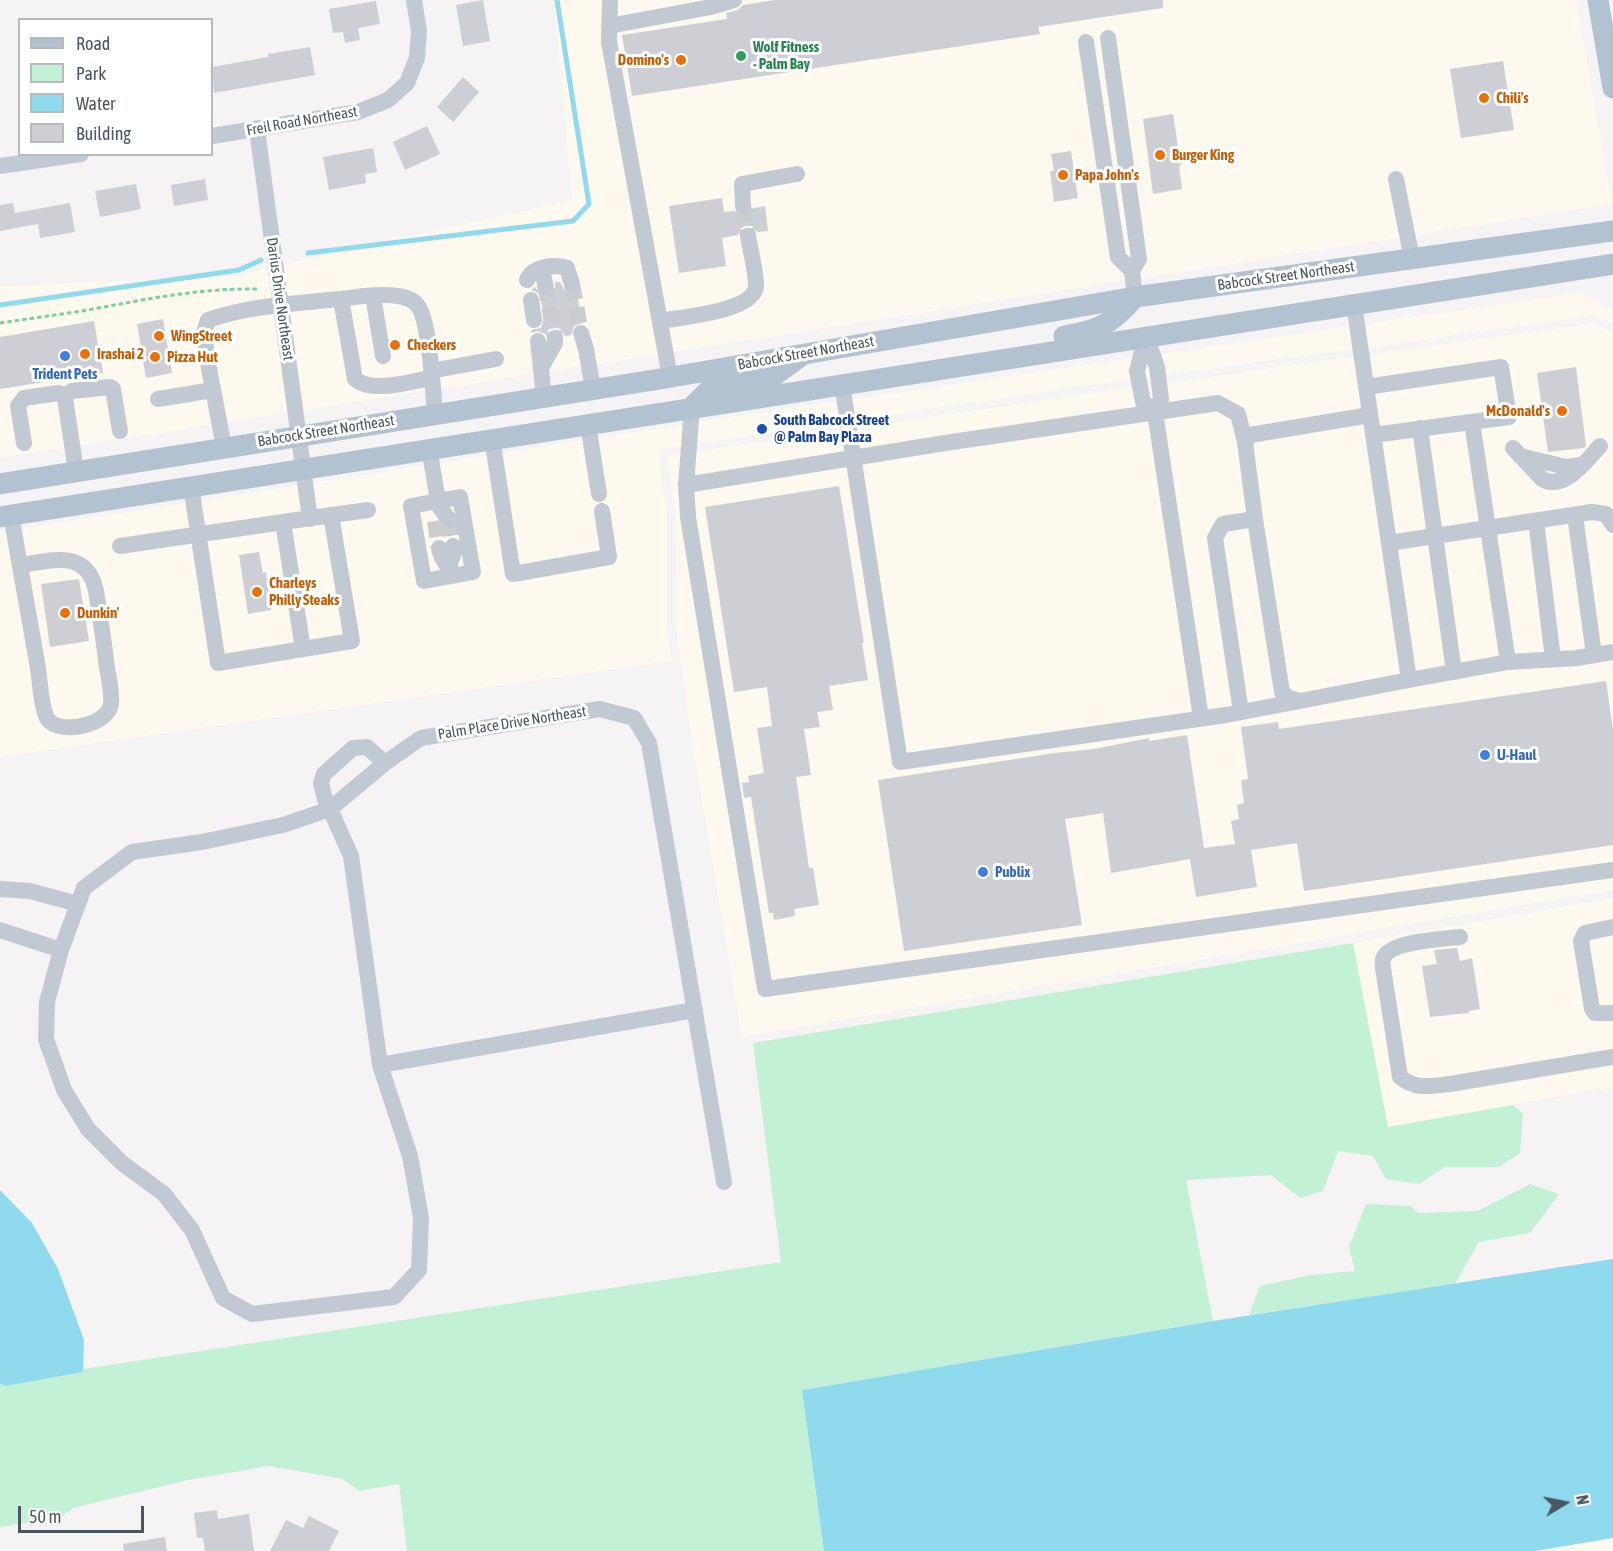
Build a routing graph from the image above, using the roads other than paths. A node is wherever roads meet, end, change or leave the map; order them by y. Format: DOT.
graph roads {
  1 [pos="414,0"];
  2 [pos="610,0"];
  3 [pos="734,0"];
  4 [pos="1598,0"];
  5 [pos="609,26"];
  6 [pos="1108,38"];
  7 [pos="1086,42"];
  8 [pos="1613,88"];
  9 [pos="257,130"];
  10 [pos="213,136"];
  11 [pos="68,156"];
  12 [pos="0,166"];
  13 [pos="797,174"];
  14 [pos="1396,179"];
  15 [pos="743,205"];
  16 [pos="1613,231"];
  17 [pos="748,236"];
  18 [pos="1412,258"];
  19 [pos="1613,264"];
  20 [pos="1132,271"];
  21 [pos="527,280"];
  22 [pos="572,284"];
  23 [pos="373,296"];
  24 [pos="280,297"];
  25 [pos="1135,297"];
  26 [pos="341,299"];
  27 [pos="531,300"];
  28 [pos="1354,304"];
  29 [pos="534,320"];
  30 [pos="660,321"];
  31 [pos="581,333"];
  32 [pos="1146,336"];
  33 [pos="546,339"];
  34 [pos="804,354"];
  35 [pos="496,359"];
  36 [pos="978,363"];
  37 [pos="431,374"];
  38 [pos="670,377"];
  39 [pos="842,384"];
  40 [pos="388,385"];
  41 [pos="1366,387"];
  42 [pos="592,389"];
  43 [pos="213,390"];
  44 [pos="544,397"];
  45 [pos="65,398"];
  46 [pos="159,399"];
  47 [pos="692,407"];
  48 [pos="1155,412"];
  49 [pos="435,414"];
  50 [pos="1370,415"];
  51 [pos="1472,422"];
  52 [pos="591,423"];
  53 [pos="1419,428"];
  54 [pos="120,431"];
  55 [pos="299,435"];
  56 [pos="1373,435"];
  57 [pos="492,438"];
  58 [pos="1245,442"];
  59 [pos="24,443"];
  60 [pos="1600,446"];
  61 [pos="224,447"];
  62 [pos="429,448"];
  63 [pos="1517,452"];
  64 [pos="854,457"];
  65 [pos="303,468"];
  66 [pos="76,471"];
  67 [pos="0,484"];
  68 [pos="686,484"];
  69 [pos="191,486"];
  70 [pos="599,494"];
  71 [pos="368,510"];
  72 [pos="602,511"];
  73 [pos="440,512"];
  74 [pos="332,515"];
  75 [pos="1575,515"];
  76 [pos="6,516"];
  77 [pos="310,519"];
  78 [pos="1255,519"];
  79 [pos="1536,521"];
  80 [pos="283,522"];
  81 [pos="1613,525"];
  82 [pos="1488,528"];
  83 [pos="198,535"];
  84 [pos="1436,536"];
  85 [pos="1389,543"];
  86 [pos="120,546"];
  87 [pos="446,547"];
  88 [pos="20,565"];
  89 [pos="450,572"];
  90 [pos="303,649"];
  91 [pos="1613,652"];
  92 [pos="1594,655"];
  93 [pos="1553,659"];
  94 [pos="1508,662"];
  95 [pos="1454,672"];
  96 [pos="1409,680"];
  97 [pos="1300,701"];
  98 [pos="1241,712"];
  99 [pos="1201,718"];
  100 [pos="384,763"];
  101 [pos="330,809"];
  102 [pos="1613,870"];
  103 [pos="0,889"];
  104 [pos="78,904"];
  105 [pos="1613,927"];
  106 [pos="0,930"];
  107 [pos="1460,937"];
  108 [pos="61,950"];
  109 [pos="695,1010"];
  110 [pos="1613,1013"];
  111 [pos="1613,1057"];
  112 [pos="380,1065"];
  113 [pos="724,1182"];
  1 -- 9 [label="street, Freil Road Northeast"];
  2 -- 5 [label="street"];
  3 -- 5 [label="street"];
  4 -- 8 [label="main road"];
  5 -- 30 [label="street"];
  6 -- 20 [label="street"];
  7 -- 20 [label="street"];
  9 -- 10 [label="street, Freil Road Northeast"];
  9 -- 24 [label="street, Darius Drive Northeast"];
  11 -- 12 [label="street"];
  13 -- 15 [label="street"];
  14 -- 18 [label="street"];
  16 -- 18 [label="main road, Babcock Street Northeast"];
  17 -- 30 [label="street"];
  18 -- 25 [label="main road, Babcock Street Northeast"];
  19 -- 28 [label="main road"];
  20 -- 25 [label="street"];
  21 -- 22 [label="street"];
  23 -- 26 [label="street"];
  23 -- 37 [label="street"];
  23 -- 40 [label="street"];
  24 -- 26 [label="street"];
  24 -- 43 [label="street"];
  24 -- 55 [label="street, Darius Drive Northeast"];
  25 -- 34 [label="main road, Babcock Street Northeast"];
  25 -- 36 [label="main road"];
  26 -- 40 [label="street"];
  27 -- 29 [label="street"];
  28 -- 32 [label="main road"];
  28 -- 41 [label="street"];
  30 -- 38 [label="street"];
  31 -- 42 [label="street"];
  32 -- 36 [label="main road"];
  32 -- 48 [label="street"];
  33 -- 44 [label="street"];
  34 -- 38 [label="main road, Babcock Street Northeast"];
  34 -- 47 [label="main road"];
  35 -- 37 [label="street"];
  36 -- 39 [label="main road"];
  37 -- 40 [label="street"];
  37 -- 49 [label="street"];
  38 -- 42 [label="main road, Babcock Street Northeast"];
  38 -- 52 [label="main road"];
  39 -- 47 [label="main road"];
  39 -- 64 [label="street"];
  41 -- 50 [label="street"];
  41 -- 51 [label="street"];
  42 -- 44 [label="main road, Babcock Street Northeast"];
  43 -- 46 [label="street"];
  43 -- 61 [label="street"];
  44 -- 49 [label="main road, Babcock Street Northeast"];
  45 -- 54 [label="street"];
  45 -- 59 [label="street"];
  45 -- 66 [label="street"];
  47 -- 52 [label="main road"];
  47 -- 68 [label="street"];
  48 -- 58 [label="street"];
  48 -- 64 [label="street"];
  48 -- 99 [label="street"];
  49 -- 55 [label="main road, Babcock Street Northeast"];
  50 -- 56 [label="street"];
  50 -- 58 [label="street"];
  51 -- 53 [label="street"];
  51 -- 82 [label="street"];
  52 -- 57 [label="main road"];
  52 -- 70 [label="street"];
  53 -- 56 [label="street"];
  53 -- 84 [label="street"];
  55 -- 61 [label="main road, Babcock Street Northeast"];
  55 -- 65 [label="street, Darius Drive Northeast"];
  56 -- 85 [label="street"];
  57 -- 62 [label="main road"];
  57 -- 72 [label="street"];
  58 -- 78 [label="street"];
  60 -- 63 [label="street"];
  61 -- 66 [label="main road, Babcock Street Northeast"];
  62 -- 65 [label="main road"];
  62 -- 73 [label="street"];
  64 -- 68 [label="street"];
  64 -- 99 [label="street"];
  65 -- 69 [label="main road"];
  65 -- 77 [label="street, Darius Drive Northeast"];
  66 -- 67 [label="main road, Babcock Street Northeast"];
  68 -- 102 [label="street"];
  69 -- 76 [label="main road"];
  69 -- 83 [label="street"];
  71 -- 74 [label="street"];
  73 -- 89 [label="street"];
  73 -- 89 [label="street"];
  74 -- 77 [label="street"];
  74 -- 90 [label="street"];
  75 -- 79 [label="street"];
  75 -- 81 [label="street"];
  75 -- 92 [label="street"];
  76 -- 88 [label="street"];
  77 -- 80 [label="street"];
  78 -- 97 [label="street"];
  78 -- 98 [label="street"];
  79 -- 82 [label="street"];
  79 -- 93 [label="street"];
  80 -- 83 [label="street"];
  80 -- 90 [label="street"];
  82 -- 84 [label="street"];
  82 -- 94 [label="street"];
  83 -- 86 [label="street"];
  83 -- 90 [label="street"];
  84 -- 85 [label="street"];
  84 -- 95 [label="street"];
  85 -- 96 [label="street"];
  87 -- 89 [label="street"];
  88 -- 88 [label="street"];
  91 -- 92 [label="street"];
  92 -- 93 [label="street"];
  93 -- 94 [label="street"];
  94 -- 95 [label="street"];
  95 -- 96 [label="street"];
  96 -- 97 [label="street"];
  97 -- 98 [label="street"];
  98 -- 99 [label="street"];
  100 -- 101 [label="street, Palm Place Drive Northeast"];
  100 -- 101 [label="street"];
  100 -- 109 [label="street, Palm Place Drive Northeast"];
  101 -- 104 [label="street, Palm Place Drive Northeast"];
  101 -- 112 [label="street, Palm Place Drive Northeast"];
  103 -- 104 [label="street"];
  104 -- 108 [label="street, Palm Place Drive Northeast"];
  105 -- 110 [label="street"];
  106 -- 108 [label="street"];
  107 -- 111 [label="street"];
  108 -- 112 [label="street, Palm Place Drive Northeast"];
  109 -- 112 [label="street"];
  109 -- 113 [label="street, Palm Place Drive Northeast"];
}
